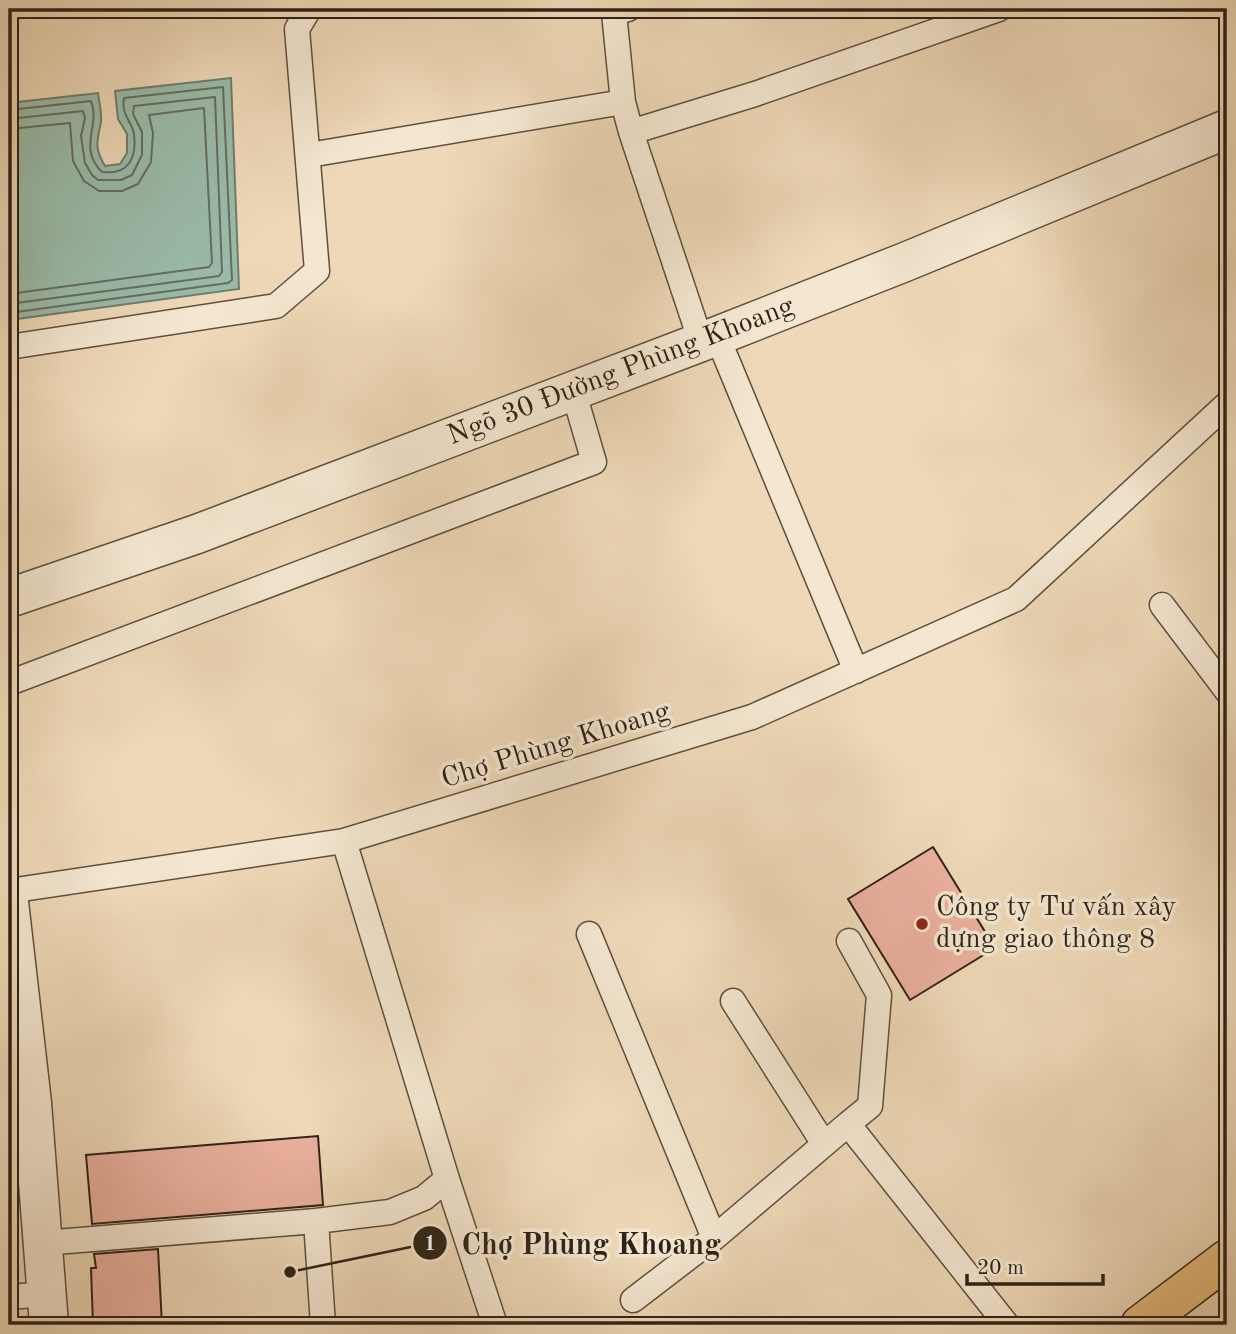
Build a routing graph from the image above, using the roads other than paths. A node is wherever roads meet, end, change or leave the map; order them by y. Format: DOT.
graph roads {
  1 [pos="309,9"];
  2 [pos="628,9"];
  3 [pos="999,9"];
  4 [pos="624,102"];
  5 [pos="1227,129"];
  6 [pos="631,132"];
  7 [pos="309,155"];
  8 [pos="709,339"];
  9 [pos="9,347"];
  10 [pos="573,390"];
  11 [pos="1227,404"];
  12 [pos="9,598"];
  13 [pos="1162,605"];
  14 [pos="856,671"];
  15 [pos="9,683"];
  16 [pos="1227,691"];
  17 [pos="344,841"];
  18 [pos="9,891"];
  19 [pos="9,902"];
  20 [pos="589,934"];
  21 [pos="849,941"];
  22 [pos="733,1000"];
  23 [pos="20,1104"];
  24 [pos="848,1124"];
  25 [pos="824,1144"];
  26 [pos="447,1179"];
  27 [pos="316,1221"];
  28 [pos="715,1238"];
  29 [pos="43,1243"];
  30 [pos="1227,1259"];
  31 [pos="9,1297"];
  32 [pos="633,1300"];
  33 [pos="48,1310"];
  34 [pos="323,1325"];
  35 [pos="495,1325"];
  36 [pos="1007,1325"];
  37 [pos="1140,1325"];
  1 -- 7 [label="lane"];
  2 -- 4 [label="lane"];
  3 -- 6 [label="lane"];
  4 -- 6 [label="lane"];
  4 -- 7 [label="lane"];
  5 -- 8 [label="street, Ngõ 30 Đường Phùng Khoang"];
  6 -- 8 [label="lane"];
  7 -- 9 [label="lane"];
  8 -- 10 [label="street, Ngõ 30 Đường Phùng Khoang"];
  8 -- 14 [label="lane"];
  10 -- 12 [label="street, Ngõ 30 Đường Phùng Khoang"];
  10 -- 15 [label="lane"];
  11 -- 14 [label="lane, Chợ Phùng Khoang"];
  13 -- 16 [label="lane"];
  14 -- 17 [label="lane, Chợ Phùng Khoang"];
  17 -- 18 [label="lane, Chợ Phùng Khoang"];
  17 -- 26 [label="lane"];
  19 -- 23 [label="street"];
  20 -- 28 [label="lane"];
  21 -- 24 [label="lane"];
  22 -- 25 [label="lane"];
  23 -- 29 [label="street"];
  24 -- 25 [label="lane"];
  24 -- 36 [label="lane"];
  25 -- 28 [label="lane"];
  26 -- 27 [label="lane"];
  26 -- 35 [label="lane"];
  27 -- 29 [label="lane"];
  27 -- 34 [label="lane"];
  28 -- 32 [label="lane"];
  29 -- 33 [label="street"];
  30 -- 37 [label="highway"];
  31 -- 33 [label="lane"];
}
